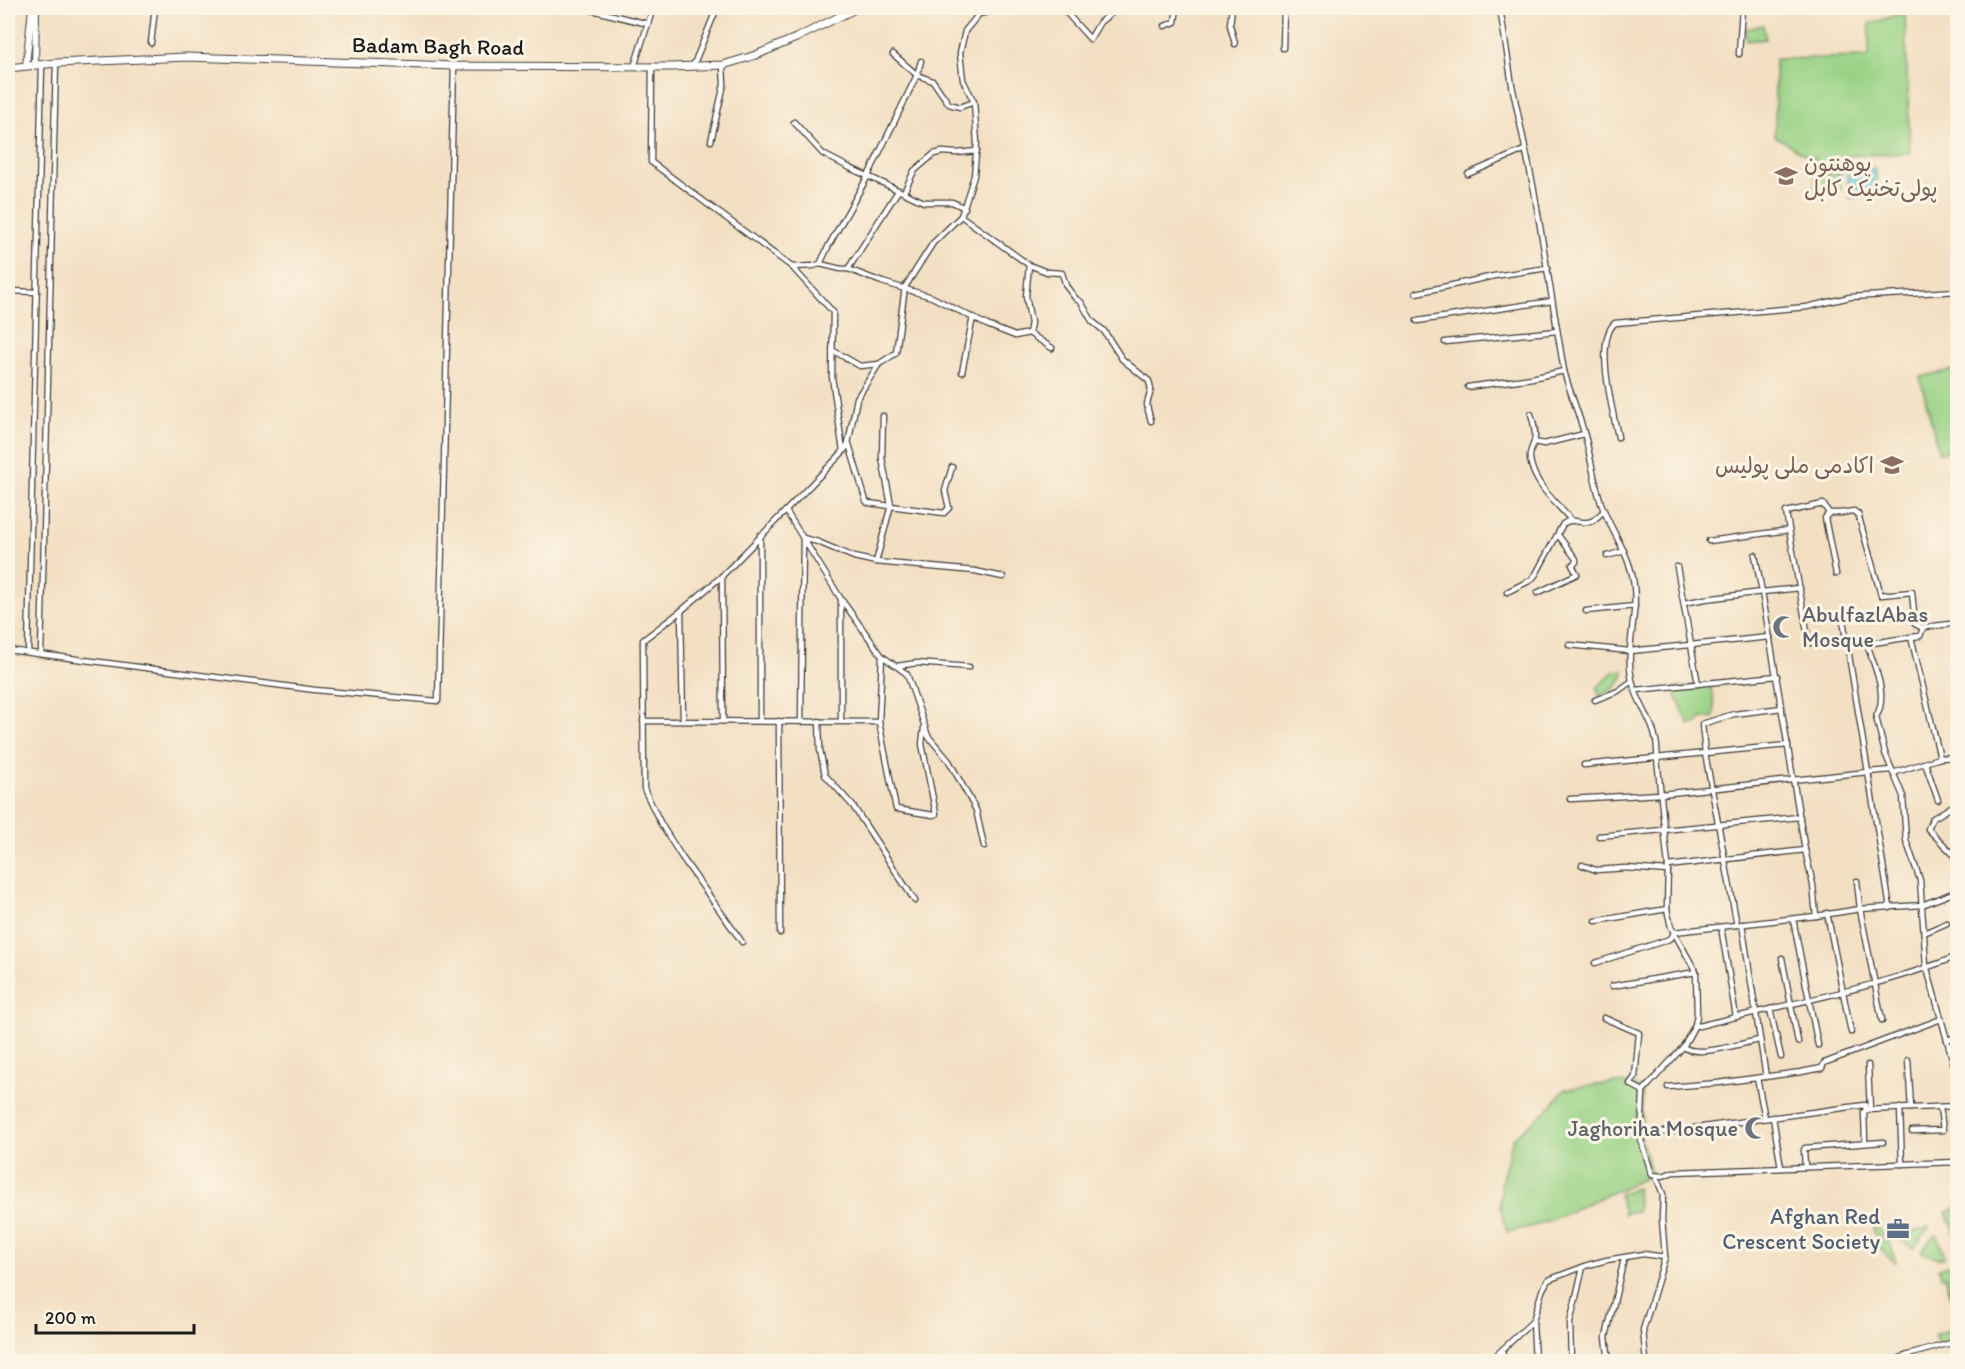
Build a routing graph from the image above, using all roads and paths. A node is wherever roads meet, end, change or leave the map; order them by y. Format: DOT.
graph roads {
  1 [pos="32,8"];
  2 [pos="36,8"];
  3 [pos="155,8"];
  4 [pos="584,8"];
  5 [pos="653,8"];
  6 [pos="717,8"];
  7 [pos="857,8"];
  8 [pos="1006,8"];
  9 [pos="1062,8"];
  10 [pos="1111,8"];
  11 [pos="1177,8"];
  12 [pos="1232,8"];
  13 [pos="1284,8"];
  14 [pos="1500,8"];
  15 [pos="1742,8"];
  16 [pos="595,9"];
  17 [pos="648,24"];
  18 [pos="1165,27"];
  19 [pos="151,43"];
  20 [pos="1235,44"];
  21 [pos="1283,48"];
  22 [pos="892,54"];
  23 [pos="1739,54"];
  24 [pos="921,61"];
  25 [pos="56,63"];
  26 [pos="39,65"];
  27 [pos="723,65"];
  28 [pos="26,66"];
  29 [pos="454,66"];
  30 [pos="693,66"];
  31 [pos="634,67"];
  32 [pos="652,67"];
  33 [pos="8,68"];
  34 [pos="917,75"];
  35 [pos="974,102"];
  36 [pos="794,122"];
  37 [pos="711,141"];
  38 [pos="1524,150"];
  39 [pos="976,151"];
  40 [pos="1468,174"];
  41 [pos="867,176"];
  42 [pos="901,191"];
  43 [pos="965,208"];
  44 [pos="961,216"];
  45 [pos="820,264"];
  46 [pos="1029,265"];
  47 [pos="792,267"];
  48 [pos="1548,268"];
  49 [pos="848,269"];
  50 [pos="905,287"];
  51 [pos="8,291"];
  52 [pos="1958,291"];
  53 [pos="37,292"];
  54 [pos="1416,293"];
  55 [pos="1552,301"];
  56 [pos="973,317"];
  57 [pos="1417,321"];
  58 [pos="1557,331"];
  59 [pos="1029,333"];
  60 [pos="1445,342"];
  61 [pos="1052,348"];
  62 [pos="832,350"];
  63 [pos="879,364"];
  64 [pos="1564,371"];
  65 [pos="962,372"];
  66 [pos="1468,387"];
  67 [pos="1530,414"];
  68 [pos="883,416"];
  69 [pos="1151,421"];
  70 [pos="1584,434"];
  71 [pos="1618,437"];
  72 [pos="1534,442"];
  73 [pos="848,444"];
  74 [pos="843,453"];
  75 [pos="952,467"];
  76 [pos="891,505"];
  77 [pos="786,511"];
  78 [pos="1604,511"];
  79 [pos="1829,513"];
  80 [pos="1571,520"];
  81 [pos="1789,530"];
  82 [pos="1558,535"];
  83 [pos="760,536"];
  84 [pos="802,538"];
  85 [pos="1709,541"];
  86 [pos="1624,552"];
  87 [pos="1755,555"];
  88 [pos="1607,556"];
  89 [pos="876,562"];
  90 [pos="1677,567"];
  91 [pos="1836,574"];
  92 [pos="722,576"];
  93 [pos="1003,577"];
  94 [pos="1800,588"];
  95 [pos="1507,592"];
  96 [pos="1762,592"];
  97 [pos="1537,593"];
  98 [pos="842,599"];
  99 [pos="1684,603"];
  100 [pos="1635,606"];
  101 [pos="681,611"];
  102 [pos="1586,611"];
  103 [pos="1842,615"];
  104 [pos="1958,623"];
  105 [pos="1923,628"];
  106 [pos="1770,637"];
  107 [pos="1846,637"];
  108 [pos="1911,637"];
  109 [pos="1868,644"];
  110 [pos="1569,645"];
  111 [pos="1691,645"];
  112 [pos="8,650"];
  113 [pos="1630,651"];
  114 [pos="28,652"];
  115 [pos="41,654"];
  116 [pos="882,656"];
  117 [pos="897,666"];
  118 [pos="969,668"];
  119 [pos="1777,676"];
  120 [pos="1632,681"];
  121 [pos="1698,684"];
  122 [pos="1635,690"];
  123 [pos="1595,700"];
  124 [pos="1782,708"];
  125 [pos="644,721"];
  126 [pos="682,721"];
  127 [pos="723,721"];
  128 [pos="760,721"];
  129 [pos="779,721"];
  130 [pos="801,721"];
  131 [pos="819,721"];
  132 [pos="841,721"];
  133 [pos="879,722"];
  134 [pos="924,726"];
  135 [pos="1788,745"];
  136 [pos="1706,753"];
  137 [pos="1958,757"];
  138 [pos="1657,758"];
  139 [pos="1940,758"];
  140 [pos="1925,763"];
  141 [pos="1584,765"];
  142 [pos="1893,771"];
  143 [pos="1868,772"];
  144 [pos="1793,780"];
  145 [pos="1712,789"];
  146 [pos="1660,794"];
  147 [pos="1570,799"];
  148 [pos="1938,800"];
  149 [pos="1958,805"];
  150 [pos="1800,817"];
  151 [pos="1719,825"];
  152 [pos="1665,830"];
  153 [pos="1599,836"];
  154 [pos="984,846"];
  155 [pos="1805,850"];
  156 [pos="1725,859"];
  157 [pos="1958,859"];
  158 [pos="1582,865"];
  159 [pos="1668,868"];
  160 [pos="1857,881"];
  161 [pos="1958,891"];
  162 [pos="915,901"];
  163 [pos="1922,905"];
  164 [pos="1890,908"];
  165 [pos="1667,909"];
  166 [pos="1860,909"];
  167 [pos="1827,913"];
  168 [pos="1816,916"];
  169 [pos="1794,919"];
  170 [pos="1596,921"];
  171 [pos="1947,923"];
  172 [pos="1739,925"];
  173 [pos="1721,927"];
  174 [pos="1674,932"];
  175 [pos="780,933"];
  176 [pos="1924,933"];
  177 [pos="742,942"];
  178 [pos="1958,956"];
  179 [pos="1782,958"];
  180 [pos="1595,963"];
  181 [pos="1927,967"];
  182 [pos="1696,972"];
  183 [pos="1875,982"];
  184 [pos="1612,986"];
  185 [pos="1842,991"];
  186 [pos="1809,999"];
  187 [pos="1790,1004"];
  188 [pos="1770,1009"];
  189 [pos="1755,1012"];
  190 [pos="1736,1017"];
  191 [pos="1604,1018"];
  192 [pos="1941,1019"];
  193 [pos="1882,1020"];
  194 [pos="1695,1025"];
  195 [pos="1851,1032"];
  196 [pos="1958,1036"];
  197 [pos="1760,1040"];
  198 [pos="1947,1040"];
  199 [pos="1798,1042"];
  200 [pos="1818,1045"];
  201 [pos="1683,1047"];
  202 [pos="1781,1057"];
  203 [pos="1908,1060"];
  204 [pos="1868,1065"];
  205 [pos="1766,1077"];
  206 [pos="1757,1078"];
  207 [pos="1958,1079"];
  208 [pos="1668,1087"];
  209 [pos="1643,1091"];
  210 [pos="1958,1106"];
  211 [pos="1940,1107"];
  212 [pos="1900,1108"];
  213 [pos="1911,1108"];
  214 [pos="1868,1110"];
  215 [pos="1773,1117"];
  216 [pos="1766,1118"];
  217 [pos="1912,1131"];
  218 [pos="1641,1132"];
  219 [pos="1884,1142"];
  220 [pos="1865,1143"];
  221 [pos="1958,1162"];
  222 [pos="1902,1164"];
  223 [pos="1805,1167"];
  224 [pos="1781,1168"];
  225 [pos="1656,1176"];
  226 [pos="1665,1257"];
  227 [pos="1624,1258"];
  228 [pos="1583,1267"];
  229 [pos="1533,1321"];
  230 [pos="1958,1341"];
  231 [pos="1503,1348"];
  232 [pos="1908,1355"];
  233 [pos="1490,1362"];
  234 [pos="1501,1362"];
  235 [pos="1535,1362"];
  236 [pos="1571,1362"];
  237 [pos="1609,1362"];
  238 [pos="1646,1362"];
  239 [pos="1890,1362"];
  240 [pos="1910,1362"];
  1 -- 28 [label="main road"];
  2 -- 26 [label="main road"];
  3 -- 19 [label="street"];
  4 -- 16 [label="street"];
  5 -- 17 [label="street"];
  6 -- 30 [label="street"];
  7 -- 27 [label="main road, Badam Bagh Road"];
  8 -- 35 [label="street"];
  9 -- 10 [label="street"];
  11 -- 18 [label="street"];
  12 -- 20 [label="street"];
  13 -- 21 [label="street"];
  14 -- 38 [label="street"];
  15 -- 23 [label="street"];
  16 -- 17 [label="street"];
  17 -- 31 [label="street"];
  22 -- 34 [label="street"];
  24 -- 34 [label="street"];
  25 -- 26 [label="main road, Badam Bagh Road"];
  25 -- 29 [label="main road, Badam Bagh Road"];
  25 -- 115 [label="street"];
  26 -- 28 [label="main road, Badam Bagh Road"];
  26 -- 53 [label="street"];
  27 -- 30 [label="main road, Badam Bagh Road"];
  27 -- 37 [label="street"];
  28 -- 33 [label="main road, Badam Bagh Road"];
  29 -- 31 [label="main road, Badam Bagh Road"];
  29 -- 115 [label="street"];
  30 -- 32 [label="main road, Badam Bagh Road"];
  31 -- 32 [label="main road, Badam Bagh Road"];
  32 -- 47 [label="street"];
  34 -- 35 [label="street"];
  34 -- 41 [label="street"];
  35 -- 39 [label="street"];
  36 -- 41 [label="street"];
  38 -- 40 [label="street"];
  38 -- 48 [label="street"];
  39 -- 42 [label="street"];
  39 -- 43 [label="street"];
  41 -- 42 [label="street"];
  41 -- 45 [label="street"];
  42 -- 43 [label="street"];
  42 -- 49 [label="street"];
  43 -- 44 [label="street"];
  44 -- 46 [label="street"];
  44 -- 50 [label="street"];
  45 -- 47 [label="street"];
  45 -- 49 [label="street"];
  46 -- 59 [label="street"];
  46 -- 69 [label="street"];
  47 -- 62 [label="street"];
  48 -- 54 [label="street"];
  48 -- 55 [label="street"];
  49 -- 50 [label="street"];
  50 -- 56 [label="street"];
  50 -- 63 [label="street"];
  51 -- 53 [label="street"];
  52 -- 71 [label="street"];
  53 -- 114 [label="street"];
  55 -- 57 [label="street"];
  55 -- 58 [label="street"];
  56 -- 59 [label="street"];
  56 -- 65 [label="street"];
  58 -- 60 [label="street"];
  58 -- 64 [label="street"];
  59 -- 61 [label="street"];
  62 -- 63 [label="street"];
  62 -- 74 [label="street"];
  63 -- 73 [label="street"];
  64 -- 66 [label="street"];
  64 -- 70 [label="street"];
  67 -- 72 [label="street"];
  68 -- 76 [label="street"];
  70 -- 72 [label="street"];
  70 -- 78 [label="street"];
  72 -- 80 [label="street"];
  73 -- 74 [label="street"];
  73 -- 76 [label="street"];
  74 -- 77 [label="street"];
  75 -- 76 [label="street"];
  76 -- 89 [label="street"];
  77 -- 83 [label="street"];
  77 -- 84 [label="street"];
  78 -- 80 [label="street"];
  78 -- 86 [label="street"];
  79 -- 81 [label="street"];
  79 -- 91 [label="street"];
  79 -- 105 [label="street"];
  80 -- 82 [label="street"];
  81 -- 85 [label="street"];
  81 -- 94 [label="street"];
  82 -- 95 [label="street"];
  82 -- 97 [label="street"];
  83 -- 92 [label="street"];
  83 -- 128 [label="street"];
  84 -- 89 [label="street"];
  84 -- 98 [label="street"];
  84 -- 130 [label="street"];
  86 -- 88 [label="street"];
  86 -- 100 [label="street"];
  87 -- 96 [label="street"];
  89 -- 93 [label="street"];
  90 -- 99 [label="street"];
  92 -- 101 [label="street"];
  92 -- 127 [label="street"];
  94 -- 96 [label="street"];
  94 -- 107 [label="street"];
  96 -- 99 [label="street"];
  96 -- 106 [label="street"];
  98 -- 116 [label="street"];
  98 -- 132 [label="street"];
  99 -- 111 [label="street"];
  100 -- 102 [label="street"];
  100 -- 113 [label="street"];
  101 -- 125 [label="street"];
  101 -- 126 [label="street"];
  103 -- 107 [label="street"];
  104 -- 105 [label="street"];
  105 -- 108 [label="street"];
  106 -- 111 [label="street"];
  106 -- 119 [label="street"];
  107 -- 109 [label="street"];
  107 -- 143 [label="street"];
  108 -- 109 [label="street"];
  108 -- 139 [label="street"];
  109 -- 142 [label="street"];
  110 -- 113 [label="street"];
  111 -- 113 [label="street"];
  111 -- 121 [label="street"];
  112 -- 114 [label="street"];
  113 -- 120 [label="street"];
  114 -- 115 [label="street"];
  116 -- 117 [label="street"];
  116 -- 133 [label="street"];
  117 -- 118 [label="street"];
  117 -- 134 [label="street"];
  119 -- 121 [label="street"];
  119 -- 124 [label="street"];
  120 -- 122 [label="street"];
  120 -- 123 [label="street"];
  121 -- 122 [label="street"];
  122 -- 138 [label="street"];
  124 -- 135 [label="street"];
  124 -- 136 [label="street"];
  125 -- 126 [label="street"];
  125 -- 177 [label="street"];
  126 -- 127 [label="street"];
  127 -- 128 [label="street"];
  128 -- 129 [label="street"];
  129 -- 130 [label="street"];
  129 -- 175 [label="street"];
  130 -- 131 [label="street"];
  131 -- 132 [label="street"];
  131 -- 162 [label="street"];
  132 -- 133 [label="street"];
  133 -- 134 [label="street"];
  134 -- 154 [label="street"];
  135 -- 136 [label="street"];
  135 -- 144 [label="street"];
  136 -- 138 [label="street"];
  136 -- 145 [label="street"];
  137 -- 139 [label="street"];
  138 -- 141 [label="street"];
  138 -- 146 [label="street"];
  139 -- 140 [label="street"];
  140 -- 142 [label="street"];
  140 -- 148 [label="street"];
  142 -- 143 [label="street"];
  142 -- 163 [label="street"];
  143 -- 144 [label="street"];
  143 -- 164 [label="street"];
  144 -- 145 [label="street"];
  144 -- 150 [label="street"];
  145 -- 146 [label="street"];
  145 -- 151 [label="street"];
  146 -- 147 [label="street"];
  146 -- 152 [label="street"];
  149 -- 157 [label="street"];
  150 -- 151 [label="street"];
  150 -- 155 [label="street"];
  151 -- 152 [label="street"];
  151 -- 156 [label="street"];
  152 -- 153 [label="street"];
  152 -- 159 [label="street"];
  155 -- 156 [label="street"];
  155 -- 168 [label="street"];
  156 -- 159 [label="street"];
  156 -- 172 [label="street"];
  158 -- 159 [label="street"];
  159 -- 165 [label="street"];
  160 -- 166 [label="street"];
  161 -- 163 [label="street"];
  163 -- 164 [label="street"];
  163 -- 176 [label="street"];
  164 -- 166 [label="street"];
  165 -- 170 [label="street"];
  165 -- 174 [label="street"];
  166 -- 167 [label="street"];
  166 -- 183 [label="street"];
  167 -- 168 [label="street"];
  167 -- 185 [label="street"];
  168 -- 169 [label="street"];
  169 -- 172 [label="street"];
  169 -- 186 [label="street"];
  171 -- 176 [label="street"];
  172 -- 173 [label="street"];
  172 -- 189 [label="street"];
  173 -- 174 [label="street"];
  173 -- 190 [label="street"];
  174 -- 180 [label="street"];
  174 -- 182 [label="street"];
  176 -- 181 [label="street"];
  178 -- 181 [label="street"];
  179 -- 187 [label="street"];
  181 -- 183 [label="street"];
  181 -- 192 [label="street"];
  182 -- 184 [label="street"];
  182 -- 194 [label="street"];
  183 -- 185 [label="street"];
  183 -- 193 [label="street"];
  185 -- 186 [label="street"];
  185 -- 195 [label="street"];
  186 -- 187 [label="street"];
  186 -- 200 [label="street"];
  187 -- 188 [label="street"];
  187 -- 199 [label="street"];
  188 -- 189 [label="street"];
  188 -- 202 [label="street"];
  189 -- 190 [label="street"];
  189 -- 197 [label="street"];
  190 -- 194 [label="street"];
  191 -- 209 [label="street"];
  192 -- 198 [label="street"];
  192 -- 205 [label="street"];
  194 -- 201 [label="street"];
  196 -- 198 [label="street"];
  197 -- 201 [label="street"];
  197 -- 205 [label="street"];
  198 -- 207 [label="street"];
  201 -- 209 [label="street"];
  203 -- 213 [label="street"];
  204 -- 214 [label="street"];
  205 -- 206 [label="street"];
  206 -- 208 [label="street"];
  206 -- 216 [label="street"];
  209 -- 218 [label="street"];
  210 -- 211 [label="street"];
  211 -- 213 [label="street"];
  211 -- 217 [label="street"];
  212 -- 213 [label="street"];
  212 -- 214 [label="street"];
  212 -- 222 [label="street"];
  214 -- 215 [label="street"];
  214 -- 220 [label="street"];
  215 -- 216 [label="street"];
  215 -- 224 [label="street"];
  216 -- 218 [label="street"];
  218 -- 225 [label="street"];
  219 -- 220 [label="street"];
  220 -- 223 [label="street"];
  221 -- 222 [label="street"];
  222 -- 223 [label="street"];
  223 -- 224 [label="street"];
  224 -- 225 [label="street"];
  225 -- 226 [label="street"];
  226 -- 227 [label="street"];
  226 -- 238 [label="street"];
  227 -- 228 [label="street"];
  227 -- 237 [label="street"];
  228 -- 229 [label="street"];
  228 -- 236 [label="street"];
  229 -- 231 [label="street"];
  229 -- 235 [label="street"];
  230 -- 232 [label="street"];
  231 -- 233 [label="street"];
  231 -- 234 [label="street"];
  232 -- 239 [label="street"];
  232 -- 240 [label="street"];
}
